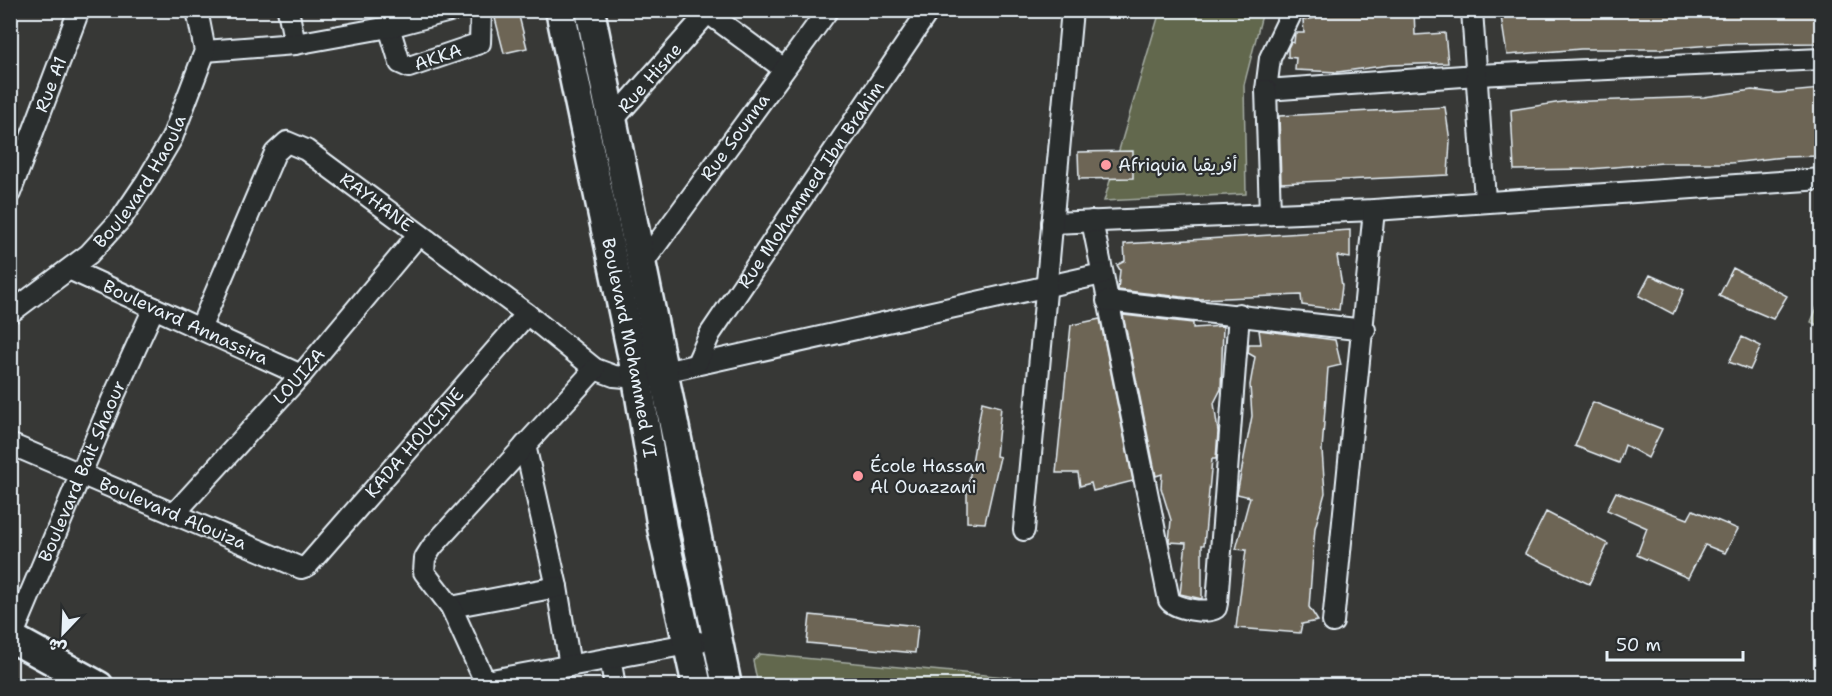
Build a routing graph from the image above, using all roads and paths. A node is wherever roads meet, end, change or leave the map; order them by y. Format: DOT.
graph roads {
  1 [pos="79,10"];
  2 [pos="197,10"];
  3 [pos="288,10"];
  4 [pos="454,10"];
  5 [pos="480,10"];
  6 [pos="560,10"];
  7 [pos="828,10"];
  8 [pos="929,10"];
  9 [pos="1072,10"];
  10 [pos="1293,10"];
  11 [pos="1472,10"];
  12 [pos="710,12"];
  13 [pos="597,16"];
  14 [pos="379,22"];
  15 [pos="296,44"];
  16 [pos="205,51"];
  17 [pos="1821,59"];
  18 [pos="784,69"];
  19 [pos="1477,75"];
  20 [pos="1266,90"];
  21 [pos="613,120"];
  22 [pos="1821,179"];
  23 [pos="10,193"];
  24 [pos="1485,200"];
  25 [pos="1374,210"];
  26 [pos="1270,213"];
  27 [pos="1092,221"];
  28 [pos="1052,223"];
  29 [pos="418,235"];
  30 [pos="643,263"];
  31 [pos="71,270"];
  32 [pos="1102,274"];
  33 [pos="1047,286"];
  34 [pos="1107,301"];
  35 [pos="154,308"];
  36 [pos="10,313"];
  37 [pos="527,314"];
  38 [pos="1239,314"];
  39 [pos="200,329"];
  40 [pos="1365,330"];
  41 [pos="697,363"];
  42 [pos="595,369"];
  43 [pos="665,372"];
  44 [pos="301,375"];
  45 [pos="637,378"];
  46 [pos="10,444"];
  47 [pos="525,445"];
  48 [pos="80,475"];
  49 [pos="174,514"];
  50 [pos="1024,530"];
  51 [pos="301,568"];
  52 [pos="557,587"];
  53 [pos="451,607"];
  54 [pos="1334,622"];
  55 [pos="11,637"];
  56 [pos="717,639"];
  57 [pos="687,644"];
  58 [pos="610,658"];
  59 [pos="570,666"];
  60 [pos="532,679"];
  61 [pos="91,683"];
  62 [pos="487,683"];
  63 [pos="615,686"];
  64 [pos="697,686"];
  65 [pos="727,686"];
  1 -- 23 [label="street, Rue A1"];
  2 -- 16 [label="street"];
  3 -- 15 [label="street"];
  4 -- 14 [label="street"];
  5 -- 14 [label="street, AKKA"];
  6 -- 45 [label="main road, Boulevard Mohammed VI"];
  7 -- 18 [label="street, Rue Sounna"];
  8 -- 41 [label="street, Rue Mohammed Ibn Brahim"];
  9 -- 28 [label="street"];
  10 -- 20 [label="street"];
  11 -- 19 [label="street"];
  12 -- 18 [label="street"];
  12 -- 21 [label="street, Rue Hisne"];
  13 -- 21 [label="main road, Boulevard Mohammed VI"];
  14 -- 15 [label="street"];
  15 -- 16 [label="street"];
  16 -- 31 [label="street, Boulevard Haoula"];
  17 -- 19 [label="street"];
  18 -- 30 [label="street, Rue Sounna"];
  19 -- 20 [label="street"];
  19 -- 24 [label="street"];
  20 -- 26 [label="street"];
  21 -- 30 [label="main road, Boulevard Mohammed VI"];
  22 -- 24 [label="street"];
  24 -- 25 [label="street"];
  25 -- 26 [label="street"];
  25 -- 40 [label="street"];
  26 -- 27 [label="street"];
  27 -- 28 [label="street"];
  27 -- 32 [label="street"];
  28 -- 33 [label="street"];
  29 -- 37 [label="street, RAYHANE"];
  29 -- 39 [label="street, RAYHANE"];
  29 -- 44 [label="street, LOUIZA"];
  30 -- 43 [label="main road, Boulevard Mohammed VI"];
  31 -- 35 [label="street, Boulevard Annassira"];
  31 -- 36 [label="street, Boulevard Haoula"];
  32 -- 33 [label="street"];
  32 -- 34 [label="street"];
  33 -- 41 [label="street"];
  33 -- 50 [label="street"];
  34 -- 38 [label="street"];
  34 -- 38 [label="street"];
  35 -- 39 [label="street, Boulevard Annassira"];
  35 -- 48 [label="street, Boulevard Bait Shaour"];
  37 -- 42 [label="street, RAYHANE"];
  37 -- 51 [label="street, KADA HOUCINE"];
  38 -- 40 [label="street"];
  39 -- 44 [label="street, Boulevard Annassira"];
  40 -- 54 [label="street"];
  41 -- 43 [label="street"];
  42 -- 45 [label="street, RAYHANE"];
  42 -- 47 [label="street"];
  43 -- 45 [label="street"];
  43 -- 56 [label="main road, Boulevard Mohammed VI"];
  44 -- 49 [label="street, LOUIZA"];
  45 -- 57 [label="main road, Boulevard Mohammed VI"];
  46 -- 48 [label="street, Boulevard Alouiza"];
  47 -- 52 [label="street"];
  47 -- 53 [label="street"];
  48 -- 49 [label="street, Boulevard Alouiza"];
  48 -- 55 [label="street, Boulevard Bait Shaour"];
  49 -- 51 [label="street, Boulevard Alouiza"];
  52 -- 53 [label="street"];
  52 -- 59 [label="street"];
  53 -- 62 [label="street"];
  55 -- 61 [label="main road"];
  56 -- 57 [label="street"];
  56 -- 65 [label="main road, Boulevard Mohammed VI"];
  57 -- 58 [label="street"];
  57 -- 64 [label="main road, Boulevard Mohammed VI"];
  58 -- 59 [label="street"];
  58 -- 63 [label="street"];
  59 -- 60 [label="street"];
  60 -- 62 [label="street"];
}
